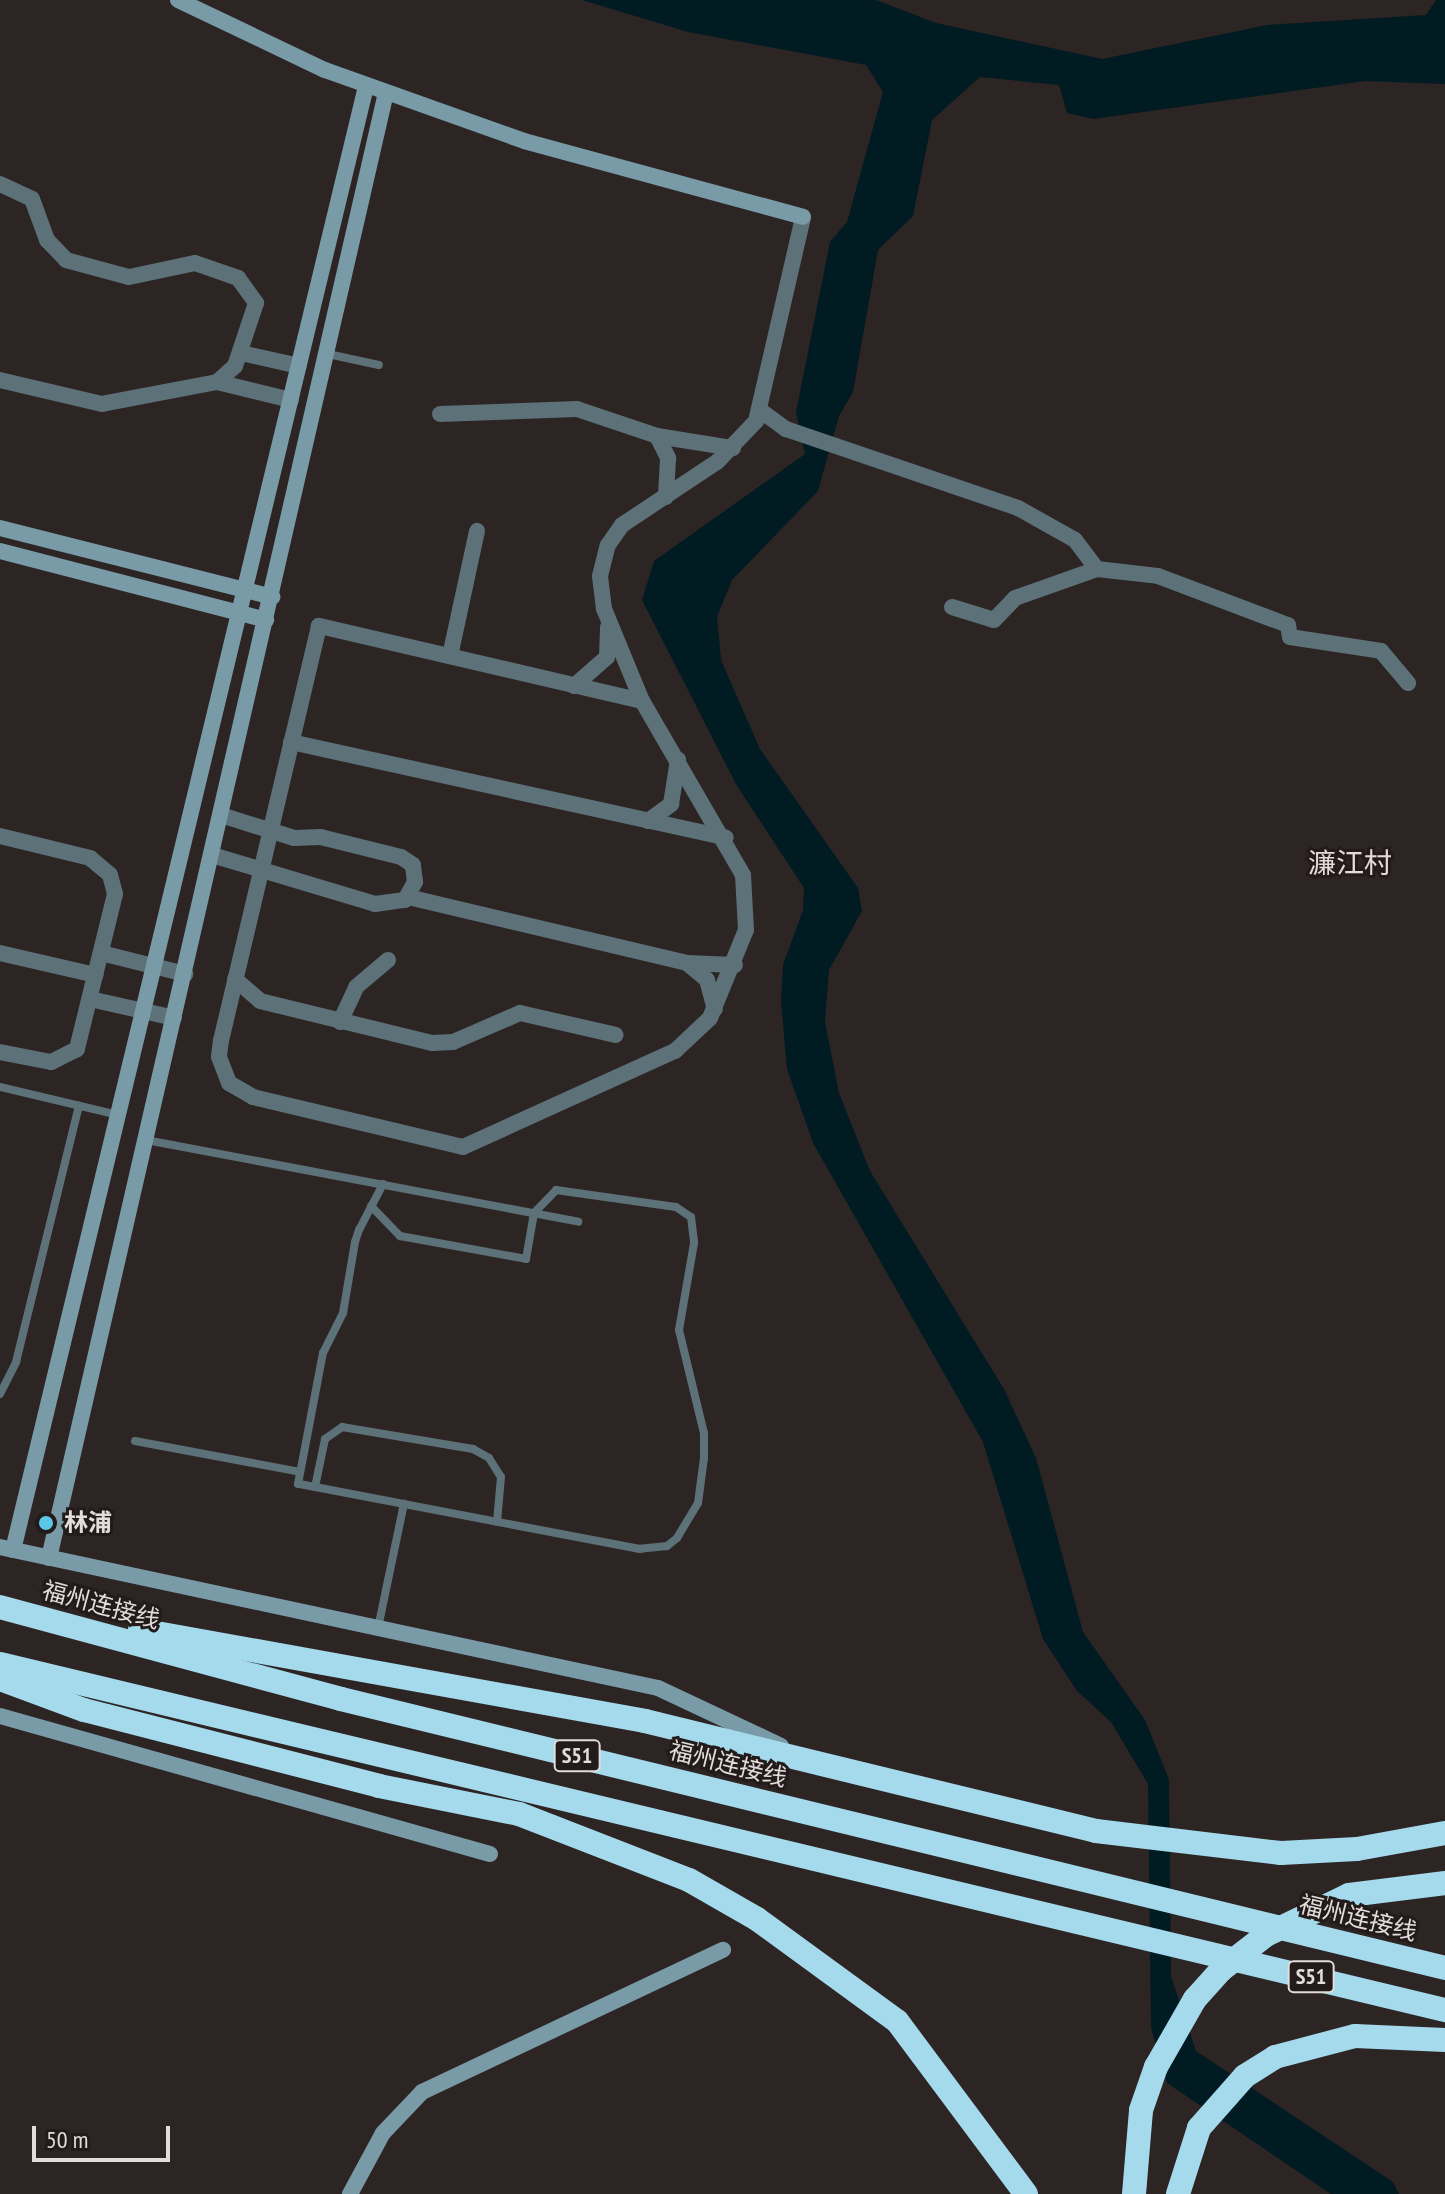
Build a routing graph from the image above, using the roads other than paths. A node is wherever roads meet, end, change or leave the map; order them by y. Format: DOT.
graph roads {
  1 [pos="178,0"];
  2 [pos="366,86"];
  3 [pos="386,93"];
  4 [pos="0,184"];
  5 [pos="241,353"];
  6 [pos="328,354"];
  7 [pos="379,365"];
  8 [pos="299,366"];
  9 [pos="0,380"];
  10 [pos="217,382"];
  11 [pos="291,400"];
  12 [pos="761,411"];
  13 [pos="440,414"];
  14 [pos="657,436"];
  15 [pos="733,448"];
  16 [pos="666,497"];
  17 [pos="0,528"];
  18 [pos="477,531"];
  19 [pos="0,551"];
  20 [pos="1097,569"];
  21 [pos="245,590"];
  22 [pos="272,597"];
  23 [pos="952,607"];
  24 [pos="604,609"];
  25 [pos="240,613"];
  26 [pos="266,620"];
  27 [pos="450,656"];
  28 [pos="1408,683"];
  29 [pos="574,686"];
  30 [pos="642,701"];
  31 [pos="291,742"];
  32 [pos="678,759"];
  33 [pos="221,815"];
  34 [pos="648,821"];
  35 [pos="271,827"];
  36 [pos="0,836"];
  37 [pos="726,838"];
  38 [pos="212,855"];
  39 [pos="262,867"];
  40 [pos="408,897"];
  41 [pos="0,953"];
  42 [pos="101,953"];
  43 [pos="388,960"];
  44 [pos="687,963"];
  45 [pos="735,965"];
  46 [pos="154,966"];
  47 [pos="185,974"];
  48 [pos="95,975"];
  49 [pos="235,979"];
  50 [pos="90,999"];
  51 [pos="260,1001"];
  52 [pos="715,1009"];
  53 [pos="144,1011"];
  54 [pos="226,1017"];
  55 [pos="174,1018"];
  56 [pos="340,1022"];
  57 [pos="616,1035"];
  58 [pos="0,1052"];
  59 [pos="0,1087"];
  60 [pos="79,1106"];
  61 [pos="118,1115"];
  62 [pos="146,1140"];
  63 [pos="383,1184"];
  64 [pos="371,1206"];
  65 [pos="534,1213"];
  66 [pos="578,1222"];
  67 [pos="0,1394"];
  68 [pos="135,1441"];
  69 [pos="300,1472"];
  70 [pos="315,1487"];
  71 [pos="404,1504"];
  72 [pos="497,1522"];
  73 [pos="7,1549"];
  74 [pos="49,1558"];
  75 [pos="0,1605"];
  76 [pos="378,1628"];
  77 [pos="0,1664"];
  78 [pos="0,1679"];
  79 [pos="0,1716"];
  80 [pos="811,1761"];
  81 [pos="1445,1833"];
  82 [pos="490,1854"];
  83 [pos="1445,1883"];
  84 [pos="723,1950"];
  85 [pos="1445,1968"];
  86 [pos="1445,2010"];
  87 [pos="1445,2040"];
  88 [pos="350,2194"];
  89 [pos="1026,2194"];
  90 [pos="1134,2194"];
  91 [pos="1178,2194"];
  1 -- 2 [label="street"];
  2 -- 3 [label="street"];
  2 -- 8 [label="street"];
  3 -- 6 [label="street"];
  3 -- 12 [label="street"];
  4 -- 5 [label="street"];
  5 -- 8 [label="street"];
  5 -- 10 [label="street"];
  6 -- 7 [label="lane"];
  6 -- 22 [label="street"];
  8 -- 11 [label="street"];
  9 -- 10 [label="street"];
  10 -- 11 [label="street"];
  11 -- 21 [label="street"];
  12 -- 15 [label="street"];
  12 -- 20 [label="street"];
  13 -- 14 [label="street"];
  14 -- 15 [label="street"];
  14 -- 16 [label="street"];
  15 -- 16 [label="street"];
  16 -- 24 [label="street"];
  17 -- 21 [label="street"];
  18 -- 27 [label="street"];
  19 -- 25 [label="street"];
  20 -- 23 [label="street"];
  20 -- 28 [label="street"];
  21 -- 22 [label="street"];
  21 -- 25 [label="street"];
  22 -- 26 [label="street"];
  24 -- 29 [label="street"];
  24 -- 30 [label="street"];
  25 -- 26 [label="street"];
  25 -- 46 [label="street"];
  26 -- 33 [label="street"];
  27 -- 29 [label="street"];
  27 -- 31 [label="street"];
  29 -- 30 [label="street"];
  30 -- 32 [label="street"];
  31 -- 34 [label="street"];
  31 -- 35 [label="street"];
  32 -- 34 [label="street"];
  32 -- 37 [label="street"];
  33 -- 35 [label="street"];
  33 -- 38 [label="street"];
  34 -- 37 [label="street"];
  35 -- 39 [label="street"];
  35 -- 40 [label="street"];
  36 -- 42 [label="street"];
  37 -- 45 [label="street"];
  38 -- 39 [label="street"];
  38 -- 47 [label="street"];
  39 -- 40 [label="street"];
  39 -- 49 [label="street"];
  40 -- 44 [label="street"];
  41 -- 48 [label="street"];
  42 -- 46 [label="street"];
  42 -- 48 [label="street"];
  43 -- 56 [label="street"];
  44 -- 45 [label="street"];
  44 -- 52 [label="street"];
  45 -- 52 [label="street"];
  46 -- 47 [label="street"];
  46 -- 53 [label="street"];
  47 -- 55 [label="street"];
  48 -- 50 [label="street"];
  49 -- 51 [label="street"];
  49 -- 54 [label="street"];
  50 -- 53 [label="street"];
  50 -- 58 [label="street"];
  51 -- 54 [label="street"];
  51 -- 56 [label="street"];
  52 -- 54 [label="street"];
  53 -- 55 [label="street"];
  53 -- 61 [label="street"];
  55 -- 62 [label="street"];
  56 -- 57 [label="street"];
  59 -- 60 [label="lane"];
  60 -- 61 [label="lane"];
  60 -- 67 [label="lane"];
  61 -- 73 [label="street"];
  62 -- 63 [label="lane"];
  62 -- 74 [label="street"];
  63 -- 64 [label="lane"];
  63 -- 65 [label="lane"];
  64 -- 65 [label="lane"];
  64 -- 69 [label="lane"];
  65 -- 66 [label="lane"];
  65 -- 72 [label="lane"];
  68 -- 69 [label="lane"];
  69 -- 70 [label="lane"];
  70 -- 71 [label="lane"];
  70 -- 72 [label="lane"];
  71 -- 72 [label="lane"];
  71 -- 76 [label="lane"];
  73 -- 74 [label="street"];
  74 -- 76 [label="street"];
  75 -- 80 [label="highway"];
  75 -- 85 [label="highway, 福州连接线 / S51"];
  76 -- 80 [label="street"];
  77 -- 86 [label="highway, S51"];
  78 -- 89 [label="highway"];
  79 -- 82 [label="street"];
  80 -- 81 [label="highway"];
  83 -- 90 [label="highway, bridge"];
  84 -- 88 [label="street"];
  87 -- 91 [label="highway"];
}
